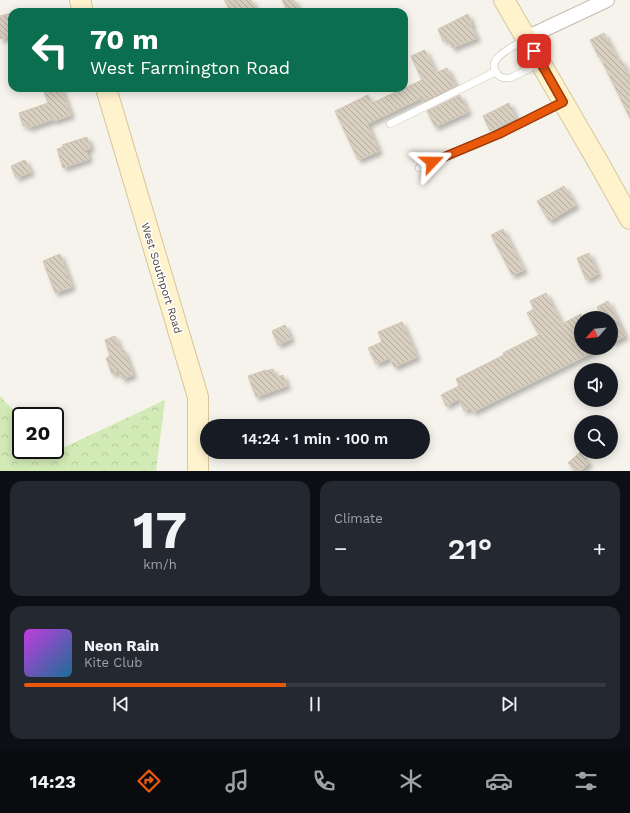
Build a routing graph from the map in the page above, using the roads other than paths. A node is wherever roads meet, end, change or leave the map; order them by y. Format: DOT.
graph roads {
  1 [pos="504,0"];
  2 [pos="606,0"];
  3 [pos="526,38"];
  4 [pos="541,63"];
  5 [pos="495,72"];
  6 [pos="107,92"];
  7 [pos="563,102"];
  8 [pos="390,124"];
  9 [pos="419,168"];
  10 [pos="630,220"];
  11 [pos="198,471"];
  1 -- 3 [label="main road"];
  2 -- 3 [label="street"];
  3 -- 4 [label="main road"];
  3 -- 5 [label="lane"];
  4 -- 5 [label="lane"];
  4 -- 7 [label="main road"];
  5 -- 8 [label="lane"];
  6 -- 11 [label="main road, West Southport Road"];
  7 -- 9 [label="lane"];
  7 -- 10 [label="main road"];
}
